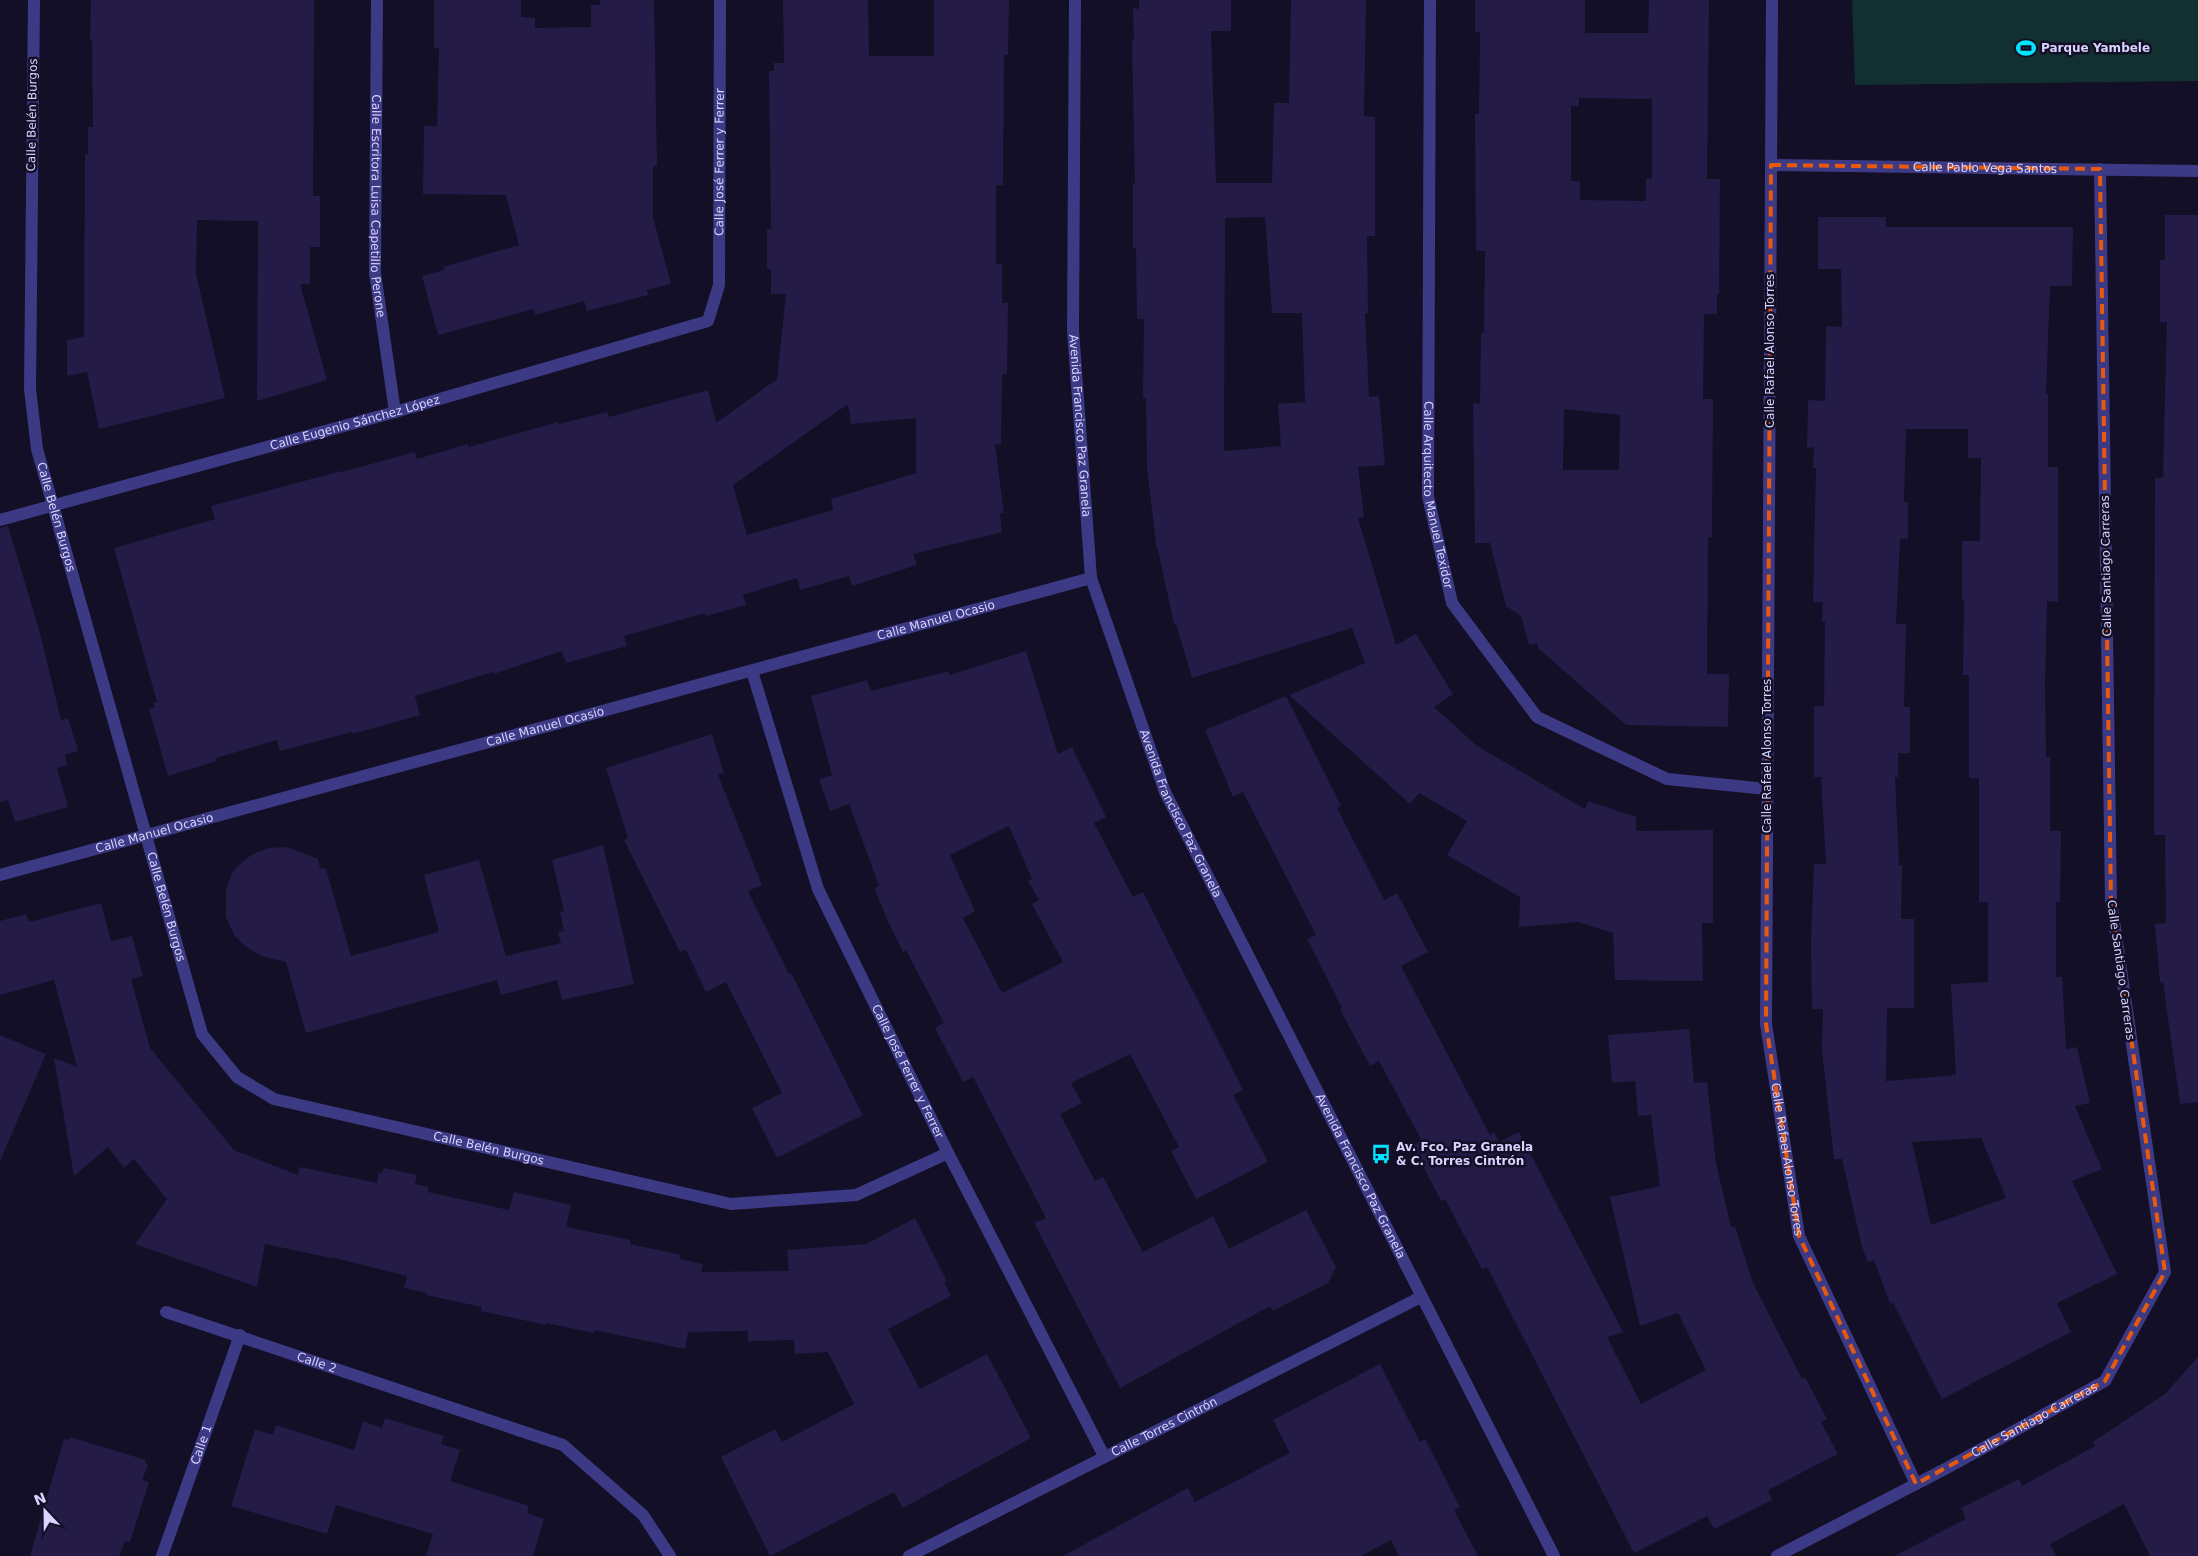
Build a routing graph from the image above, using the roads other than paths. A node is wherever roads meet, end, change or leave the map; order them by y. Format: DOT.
graph roads {
  1 [pos="34,0"];
  2 [pos="377,0"];
  3 [pos="720,0"];
  4 [pos="1075,0"];
  5 [pos="1430,0"];
  6 [pos="1772,0"];
  7 [pos="1771,165"];
  8 [pos="2100,169"];
  9 [pos="2198,171"];
  10 [pos="708,321"];
  11 [pos="395,412"];
  12 [pos="54,506"];
  13 [pos="0,520"];
  14 [pos="1091,578"];
  15 [pos="752,671"];
  16 [pos="1767,789"];
  17 [pos="145,834"];
  18 [pos="0,875"];
  19 [pos="948,1153"];
  20 [pos="1421,1297"];
  21 [pos="166,1312"];
  22 [pos="240,1335"];
  23 [pos="1104,1456"];
  24 [pos="1916,1484"];
  25 [pos="162,1556"];
  26 [pos="670,1556"];
  27 [pos="909,1556"];
  28 [pos="1554,1556"];
  29 [pos="1777,1556"];
  1 -- 12 [label="street, Calle Belén Burgos"];
  2 -- 11 [label="street, Calle Escritora Luisa Capetillo Perone"];
  3 -- 10 [label="street, Calle José Ferrer y Ferrer"];
  4 -- 14 [label="street, Avenida Francisco Paz Granela"];
  5 -- 16 [label="street, Calle Arquitecto Manuel Texidor"];
  6 -- 7 [label="street, Calle Rafael Alonso Torres"];
  7 -- 8 [label="street, Calle Pablo Vega Santos"];
  7 -- 16 [label="street, Calle Rafael Alonso Torres"];
  8 -- 9 [label="street, Calle Pablo Vega Santos"];
  8 -- 24 [label="street, Calle Santiago Carreras"];
  10 -- 11 [label="street, Calle Eugenio Sánchez López"];
  11 -- 12 [label="street, Calle Eugenio Sánchez López"];
  12 -- 13 [label="street, Calle Eugenio Sánchez López"];
  12 -- 17 [label="street, Calle Belén Burgos"];
  14 -- 15 [label="street, Calle Manuel Ocasio"];
  14 -- 20 [label="street, Avenida Francisco Paz Granela"];
  15 -- 17 [label="street, Calle Manuel Ocasio"];
  15 -- 19 [label="street, Calle José Ferrer y Ferrer"];
  16 -- 24 [label="street, Calle Rafael Alonso Torres"];
  17 -- 18 [label="street, Calle Manuel Ocasio"];
  17 -- 19 [label="street, Calle Belén Burgos"];
  19 -- 23 [label="street, Calle José Ferrer y Ferrer"];
  20 -- 23 [label="street, Calle Torres Cintrón"];
  20 -- 28 [label="street, Avenida Francisco Paz Granela"];
  21 -- 22 [label="street, Calle 2"];
  22 -- 25 [label="street, Calle 1"];
  22 -- 26 [label="street, Calle 2"];
  23 -- 27 [label="street, Calle Torres Cintrón"];
  24 -- 29 [label="street, Calle Santiago Carreras"];
}
